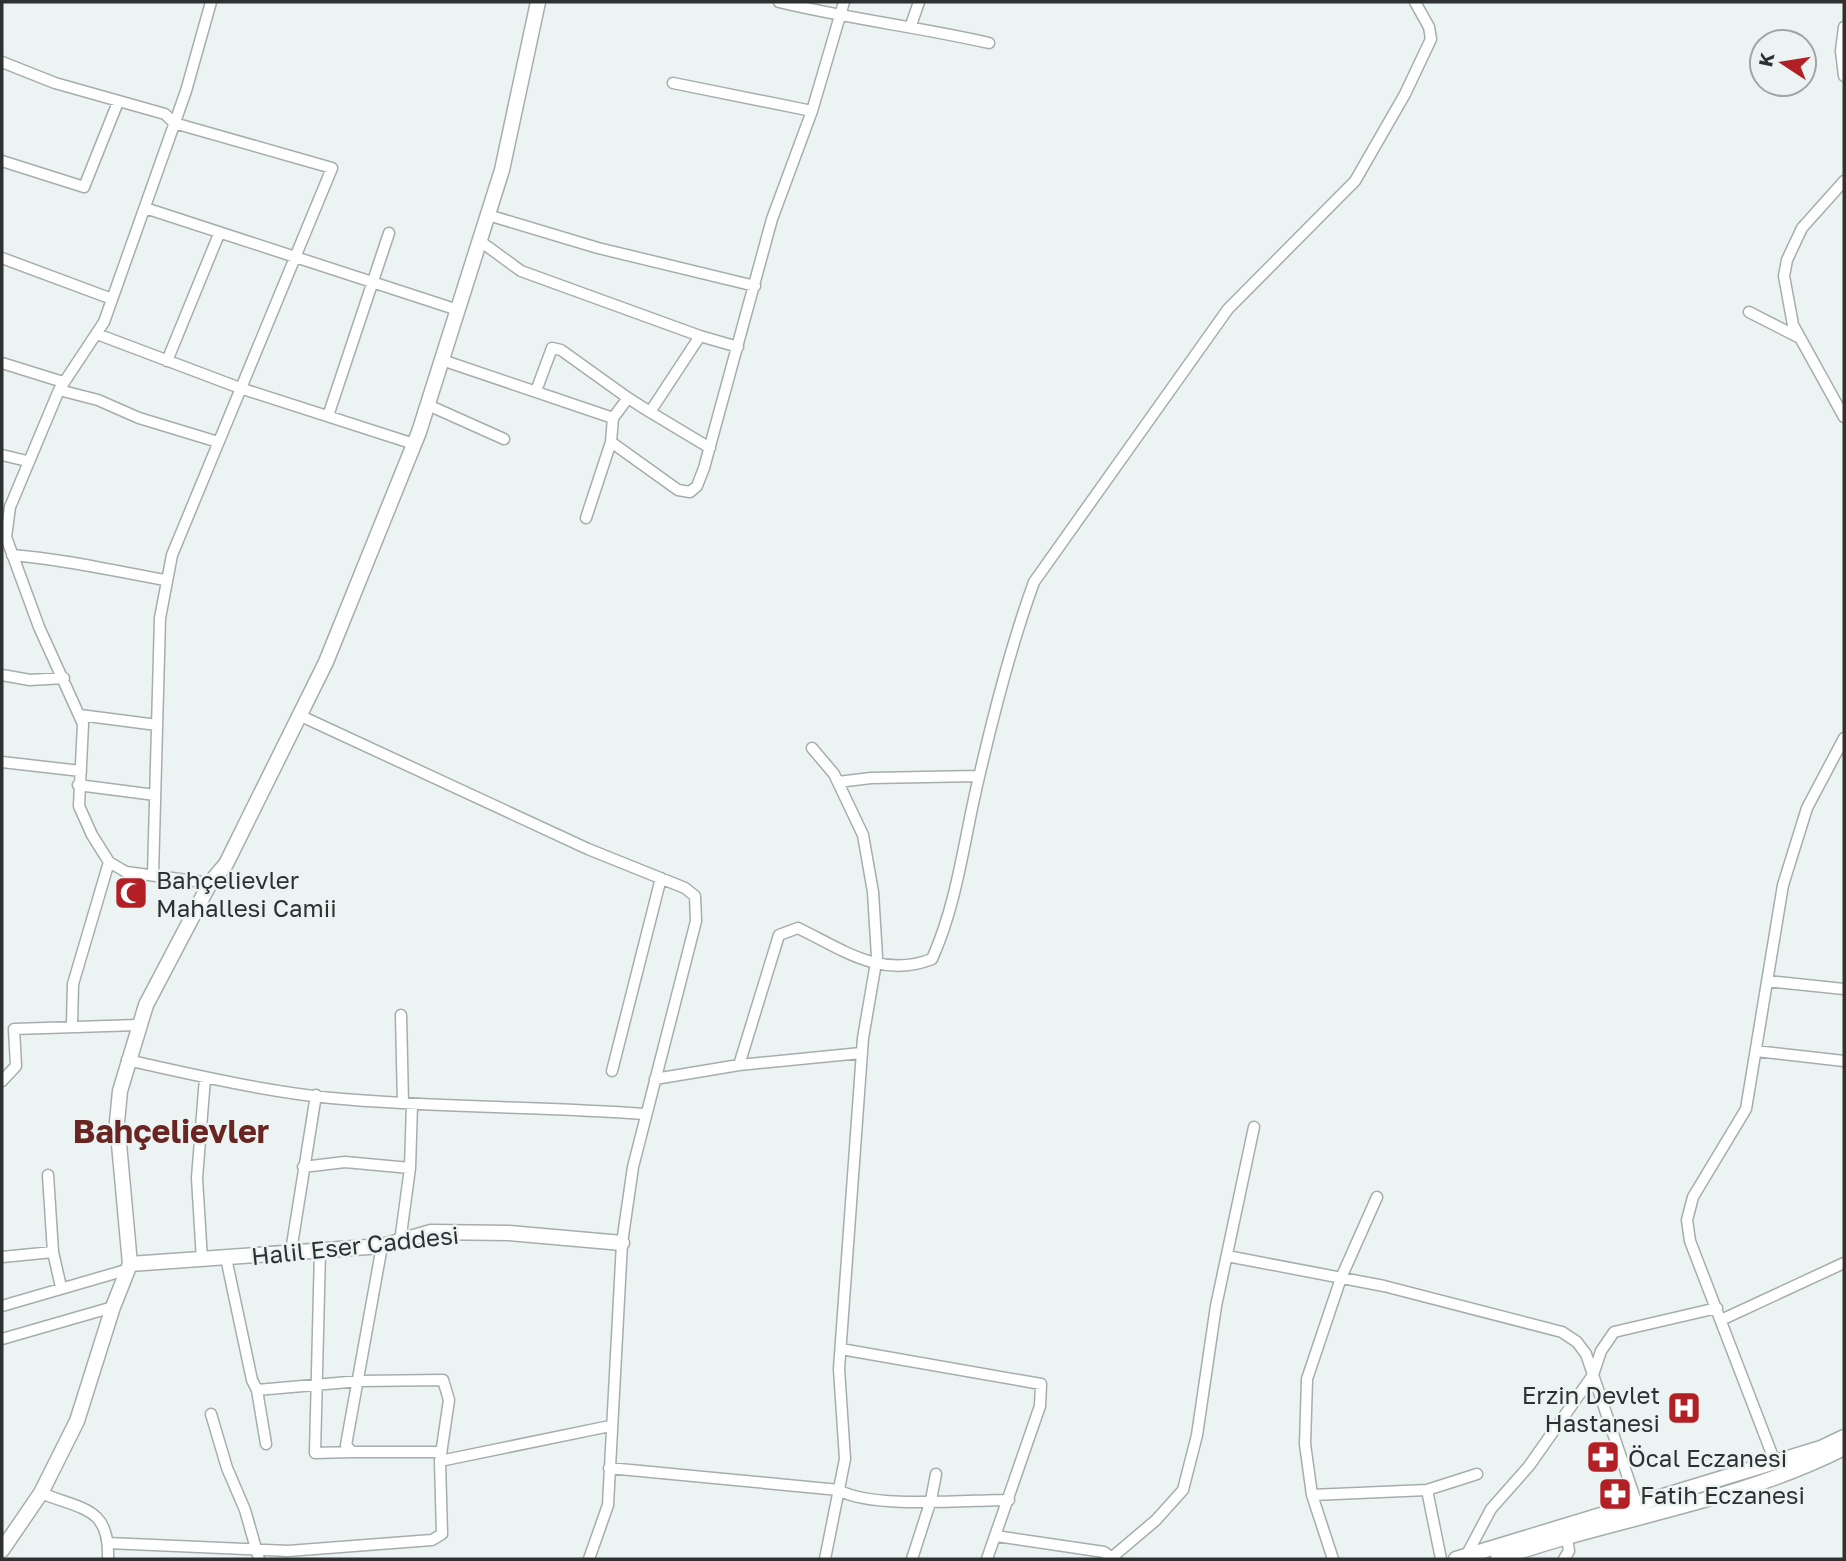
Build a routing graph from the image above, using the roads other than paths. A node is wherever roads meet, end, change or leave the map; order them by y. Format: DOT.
graph roads {
  1 [pos="211,2"];
  2 [pos="538,2"];
  3 [pos="779,2"];
  4 [pos="844,2"];
  5 [pos="919,2"];
  6 [pos="1415,2"];
  7 [pos="839,16"];
  8 [pos="911,25"];
  9 [pos="1844,27"];
  10 [pos="989,43"];
  11 [pos="2,62"];
  12 [pos="1844,76"];
  13 [pos="673,83"];
  14 [pos="118,102"];
  15 [pos="813,111"];
  16 [pos="174,122"];
  17 [pos="2,161"];
  18 [pos="1844,181"];
  19 [pos="145,208"];
  20 [pos="488,215"];
  21 [pos="389,233"];
  22 [pos="219,234"];
  23 [pos="480,241"];
  24 [pos="2,258"];
  25 [pos="294,258"];
  26 [pos="371,283"];
  27 [pos="755,286"];
  28 [pos="112,299"];
  29 [pos="458,310"];
  30 [pos="1749,312"];
  31 [pos="97,334"];
  32 [pos="700,336"];
  33 [pos="1801,338"];
  34 [pos="738,347"];
  35 [pos="442,360"];
  36 [pos="167,361"];
  37 [pos="2,363"];
  38 [pos="61,386"];
  39 [pos="240,388"];
  40 [pos="536,391"];
  41 [pos="628,398"];
  42 [pos="428,405"];
  43 [pos="650,412"];
  44 [pos="328,416"];
  45 [pos="1844,417"];
  46 [pos="613,418"];
  47 [pos="504,439"];
  48 [pos="218,442"];
  49 [pos="611,442"];
  50 [pos="414,444"];
  51 [pos="709,448"];
  52 [pos="2,455"];
  53 [pos="27,461"];
  54 [pos="586,518"];
  55 [pos="12,555"];
  56 [pos="165,580"];
  57 [pos="2,675"];
  58 [pos="64,678"];
  59 [pos="79,715"];
  60 [pos="301,716"];
  61 [pos="157,725"];
  62 [pos="1844,738"];
  63 [pos="812,748"];
  64 [pos="2,762"];
  65 [pos="80,771"];
  66 [pos="979,776"];
  67 [pos="838,782"];
  68 [pos="78,785"];
  69 [pos="155,794"];
  70 [pos="108,862"];
  71 [pos="153,875"];
  72 [pos="661,878"];
  73 [pos="209,883"];
  74 [pos="876,965"];
  75 [pos="1767,981"];
  76 [pos="1844,989"];
  77 [pos="401,1015"];
  78 [pos="72,1025"];
  79 [pos="138,1025"];
  80 [pos="2,1028"];
  81 [pos="14,1029"];
  82 [pos="1756,1051"];
  83 [pos="861,1053"];
  84 [pos="127,1060"];
  85 [pos="1844,1061"];
  86 [pos="739,1065"];
  87 [pos="612,1071"];
  88 [pos="205,1078"];
  89 [pos="655,1079"];
  90 [pos="2,1081"];
  91 [pos="316,1095"];
  92 [pos="408,1103"];
  93 [pos="645,1114"];
  94 [pos="1254,1127"];
  95 [pos="303,1167"];
  96 [pos="410,1168"];
  97 [pos="48,1175"];
  98 [pos="1377,1197"];
  99 [pos="400,1242"];
  100 [pos="622,1243"];
  101 [pos="382,1246"];
  102 [pos="291,1251"];
  103 [pos="320,1251"];
  104 [pos="53,1252"];
  105 [pos="1227,1256"];
  106 [pos="2,1257"];
  107 [pos="226,1258"];
  108 [pos="202,1259"];
  109 [pos="1844,1263"];
  110 [pos="128,1267"];
  111 [pos="1341,1278"];
  112 [pos="61,1287"];
  113 [pos="2,1306"];
  114 [pos="113,1307"];
  115 [pos="1719,1314"];
  116 [pos="2,1339"];
  117 [pos="841,1349"];
  118 [pos="1593,1375"];
  119 [pos="360,1381"];
  120 [pos="317,1384"];
  121 [pos="257,1390"];
  122 [pos="211,1415"];
  123 [pos="610,1426"];
  124 [pos="1844,1437"];
  125 [pos="266,1444"];
  126 [pos="1844,1448"];
  127 [pos="352,1452"];
  128 [pos="440,1457"];
  129 [pos="1775,1462"];
  130 [pos="609,1468"];
  131 [pos="936,1474"];
  132 [pos="1477,1474"];
  133 [pos="839,1490"];
  134 [pos="1427,1490"];
  135 [pos="41,1493"];
  136 [pos="1312,1495"];
  137 [pos="931,1500"];
  138 [pos="1009,1500"];
  139 [pos="1637,1504"];
  140 [pos="1566,1531"];
  141 [pos="996,1536"];
  142 [pos="108,1543"];
  143 [pos="3,1546"];
  144 [pos="258,1554"];
  145 [pos="1111,1558"];
  146 [pos="1461,1558"];
  147 [pos="108,1559"];
  148 [pos="589,1559"];
  149 [pos="825,1559"];
  150 [pos="912,1559"];
  151 [pos="987,1559"];
  152 [pos="1333,1559"];
  153 [pos="1441,1559"];
  154 [pos="1498,1559"];
  155 [pos="1564,1559"];
  1 -- 16 [label="street"];
  2 -- 20 [label="street"];
  3 -- 7 [label="street"];
  4 -- 7 [label="street"];
  5 -- 8 [label="street"];
  6 -- 66 [label="street"];
  7 -- 8 [label="street"];
  7 -- 15 [label="street"];
  8 -- 10 [label="street"];
  9 -- 12 [label="street"];
  11 -- 14 [label="street"];
  13 -- 15 [label="street"];
  14 -- 16 [label="street"];
  14 -- 17 [label="street"];
  15 -- 27 [label="street"];
  16 -- 19 [label="street"];
  16 -- 25 [label="street"];
  18 -- 33 [label="street"];
  19 -- 22 [label="street"];
  19 -- 28 [label="street"];
  20 -- 23 [label="street"];
  20 -- 27 [label="street"];
  21 -- 26 [label="street"];
  22 -- 25 [label="street"];
  22 -- 36 [label="street"];
  23 -- 29 [label="street"];
  23 -- 32 [label="street"];
  24 -- 28 [label="street"];
  25 -- 26 [label="street"];
  25 -- 39 [label="street"];
  26 -- 29 [label="street"];
  26 -- 44 [label="street"];
  27 -- 34 [label="street"];
  28 -- 31 [label="street"];
  29 -- 35 [label="street"];
  30 -- 33 [label="street"];
  31 -- 36 [label="street"];
  31 -- 38 [label="street"];
  32 -- 34 [label="street"];
  32 -- 43 [label="street"];
  33 -- 45 [label="street"];
  34 -- 51 [label="street"];
  35 -- 40 [label="street"];
  35 -- 42 [label="street"];
  36 -- 39 [label="street"];
  37 -- 38 [label="street"];
  38 -- 48 [label="street"];
  38 -- 53 [label="street"];
  39 -- 44 [label="street"];
  39 -- 48 [label="street"];
  40 -- 41 [label="street"];
  40 -- 46 [label="street"];
  41 -- 43 [label="street"];
  41 -- 46 [label="street"];
  42 -- 47 [label="street"];
  42 -- 50 [label="street"];
  43 -- 51 [label="street"];
  44 -- 50 [label="street"];
  46 -- 49 [label="street"];
  48 -- 56 [label="street"];
  49 -- 51 [label="street"];
  49 -- 54 [label="street"];
  50 -- 60 [label="street"];
  52 -- 53 [label="street"];
  53 -- 55 [label="street"];
  55 -- 56 [label="street"];
  55 -- 58 [label="street"];
  56 -- 61 [label="street"];
  57 -- 58 [label="street"];
  58 -- 59 [label="street"];
  59 -- 61 [label="street"];
  59 -- 65 [label="street"];
  60 -- 72 [label="street"];
  60 -- 73 [label="street"];
  61 -- 69 [label="street"];
  62 -- 75 [label="street"];
  63 -- 67 [label="street"];
  64 -- 65 [label="street"];
  65 -- 68 [label="street"];
  66 -- 67 [label="street"];
  66 -- 74 [label="street"];
  67 -- 74 [label="street"];
  68 -- 69 [label="street"];
  68 -- 70 [label="street"];
  69 -- 71 [label="street"];
  70 -- 71 [label="street"];
  70 -- 78 [label="street"];
  71 -- 73 [label="street"];
  72 -- 87 [label="street"];
  72 -- 89 [label="street"];
  73 -- 79 [label="street"];
  74 -- 83 [label="street"];
  74 -- 86 [label="street"];
  75 -- 76 [label="street"];
  75 -- 82 [label="street"];
  77 -- 92 [label="street"];
  78 -- 79 [label="street"];
  78 -- 81 [label="street"];
  79 -- 84 [label="street"];
  80 -- 81 [label="street"];
  81 -- 90 [label="street"];
  82 -- 85 [label="street"];
  82 -- 115 [label="street"];
  83 -- 86 [label="street"];
  83 -- 117 [label="street"];
  84 -- 88 [label="street"];
  84 -- 110 [label="street"];
  86 -- 89 [label="street"];
  88 -- 91 [label="street"];
  88 -- 108 [label="street"];
  89 -- 93 [label="street"];
  91 -- 92 [label="street"];
  91 -- 95 [label="street"];
  92 -- 93 [label="street"];
  92 -- 96 [label="street"];
  93 -- 100 [label="street"];
  94 -- 105 [label="street"];
  95 -- 96 [label="street"];
  95 -- 102 [label="street"];
  96 -- 99 [label="street"];
  97 -- 104 [label="street"];
  98 -- 111 [label="street"];
  99 -- 100 [label="street, Halil Eser Caddesi"];
  99 -- 101 [label="street, Halil Eser Caddesi"];
  100 -- 123 [label="street"];
  101 -- 103 [label="street, Halil Eser Caddesi"];
  101 -- 119 [label="street"];
  102 -- 103 [label="street, Halil Eser Caddesi"];
  102 -- 107 [label="street, Halil Eser Caddesi"];
  103 -- 120 [label="street"];
  104 -- 106 [label="street"];
  104 -- 112 [label="street"];
  105 -- 111 [label="street"];
  105 -- 145 [label="street"];
  107 -- 108 [label="street, Halil Eser Caddesi"];
  107 -- 121 [label="street"];
  108 -- 110 [label="street, Halil Eser Caddesi"];
  109 -- 115 [label="street"];
  110 -- 112 [label="street"];
  110 -- 114 [label="street"];
  111 -- 118 [label="street"];
  111 -- 136 [label="street"];
  112 -- 113 [label="street"];
  114 -- 116 [label="street"];
  114 -- 135 [label="street"];
  115 -- 118 [label="street"];
  115 -- 129 [label="street"];
  117 -- 133 [label="street"];
  117 -- 138 [label="street"];
  118 -- 139 [label="street"];
  118 -- 146 [label="street"];
  119 -- 120 [label="street"];
  119 -- 127 [label="street"];
  119 -- 128 [label="street"];
  120 -- 121 [label="street"];
  120 -- 127 [label="street"];
  121 -- 125 [label="street"];
  122 -- 144 [label="street"];
  123 -- 128 [label="street"];
  123 -- 130 [label="street"];
  124 -- 129 [label="street"];
  126 -- 140 [label="street"];
  127 -- 128 [label="street"];
  128 -- 144 [label="street"];
  129 -- 139 [label="street"];
  130 -- 133 [label="street"];
  130 -- 148 [label="street"];
  131 -- 137 [label="street"];
  132 -- 134 [label="street"];
  133 -- 137 [label="street"];
  133 -- 149 [label="street"];
  134 -- 136 [label="street"];
  134 -- 153 [label="street"];
  135 -- 142 [label="street"];
  135 -- 143 [label="street"];
  136 -- 152 [label="street"];
  137 -- 138 [label="street"];
  137 -- 150 [label="street"];
  138 -- 141 [label="street"];
  139 -- 140 [label="street"];
  140 -- 146 [label="street"];
  140 -- 154 [label="street"];
  140 -- 155 [label="street"];
  141 -- 145 [label="street"];
  141 -- 151 [label="street"];
  142 -- 144 [label="street"];
  142 -- 147 [label="street"];
}
